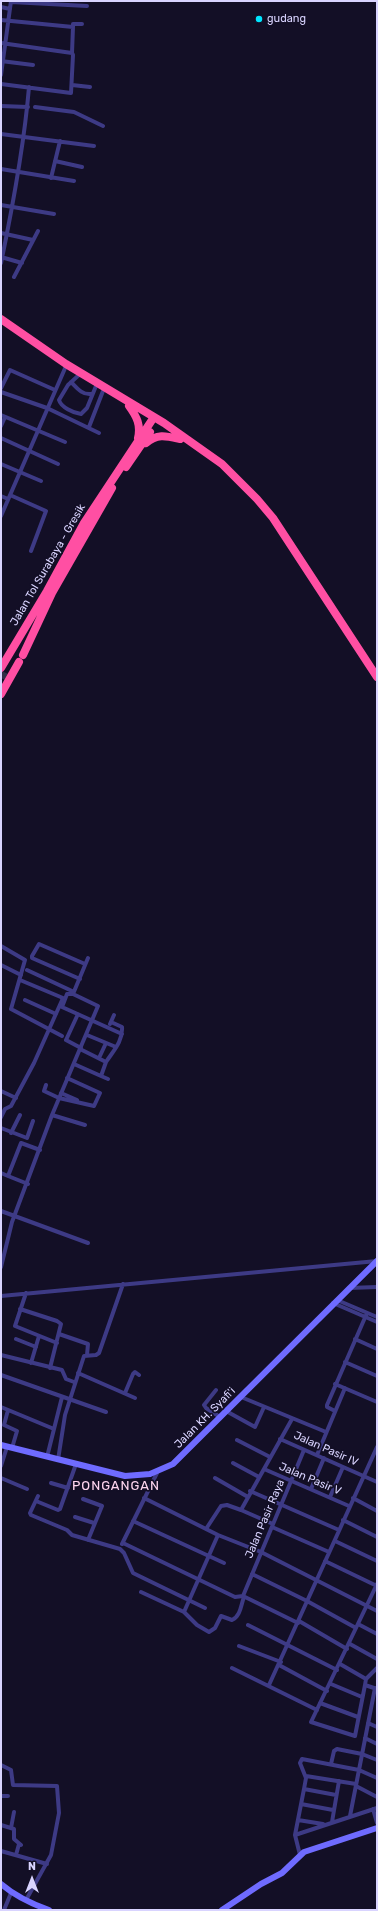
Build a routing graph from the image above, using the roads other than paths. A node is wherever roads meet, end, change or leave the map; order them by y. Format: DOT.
graph roads {
  1 [pos="11,1"];
  2 [pos="66,4"];
  3 [pos="87,6"];
  4 [pos="1,7"];
  5 [pos="10,9"];
  6 [pos="1,20"];
  7 [pos="8,22"];
  8 [pos="82,24"];
  9 [pos="72,27"];
  10 [pos="3,44"];
  11 [pos="72,53"];
  12 [pos="2,61"];
  13 [pos="33,65"];
  14 [pos="1,75"];
  15 [pos="1,84"];
  16 [pos="72,85"];
  17 [pos="29,87"];
  18 [pos="90,87"];
  19 [pos="1,106"];
  20 [pos="28,107"];
  21 [pos="35,108"];
  22 [pos="102,126"];
  23 [pos="1,134"];
  24 [pos="24,138"];
  25 [pos="60,141"];
  26 [pos="94,146"];
  27 [pos="56,161"];
  28 [pos="82,166"];
  29 [pos="1,168"];
  30 [pos="18,172"];
  31 [pos="51,178"];
  32 [pos="74,181"];
  33 [pos="1,205"];
  34 [pos="13,207"];
  35 [pos="54,214"];
  36 [pos="38,231"];
  37 [pos="1,233"];
  38 [pos="7,234"];
  39 [pos="33,240"];
  40 [pos="2,257"];
  41 [pos="1,263"];
  42 [pos="22,263"];
  43 [pos="14,277"];
  44 [pos="1,319"];
  45 [pos="1,323"];
  46 [pos="66,366"];
  47 [pos="80,374"];
  48 [pos="71,382"];
  49 [pos="96,386"];
  50 [pos="1,388"];
  51 [pos="55,390"];
  52 [pos="104,391"];
  53 [pos="1,392"];
  54 [pos="91,394"];
  55 [pos="129,406"];
  56 [pos="47,408"];
  57 [pos="3,416"];
  58 [pos="155,420"];
  59 [pos="1,426"];
  60 [pos="89,427"];
  61 [pos="38,430"];
  62 [pos="99,433"];
  63 [pos="1,438"];
  64 [pos="180,439"];
  65 [pos="65,442"];
  66 [pos="138,445"];
  67 [pos="29,451"];
  68 [pos="1,464"];
  69 [pos="58,464"];
  70 [pos="225,468"];
  71 [pos="20,472"];
  72 [pos="41,481"];
  73 [pos="1,496"];
  74 [pos="9,497"];
  75 [pos="1,516"];
  76 [pos="31,552"];
  77 [pos="52,593"];
  78 [pos="3,670"];
  79 [pos="377,677"];
  80 [pos="1,694"];
  81 [pos="1,946"];
  82 [pos="88,958"];
  83 [pos="86,964"];
  84 [pos="1,965"];
  85 [pos="28,970"];
  86 [pos="20,978"];
  87 [pos="80,979"];
  88 [pos="73,993"];
  89 [pos="25,1000"];
  90 [pos="56,1014"];
  91 [pos="78,1014"];
  92 [pos="114,1015"];
  93 [pos="93,1021"];
  94 [pos="111,1022"];
  95 [pos="109,1028"];
  96 [pos="49,1030"];
  97 [pos="122,1034"];
  98 [pos="87,1035"];
  99 [pos="62,1036"];
  100 [pos="106,1043"];
  101 [pos="116,1047"];
  102 [pos="81,1049"];
  103 [pos="99,1058"];
  104 [pos="106,1062"];
  105 [pos="74,1064"];
  106 [pos="101,1076"];
  107 [pos="67,1078"];
  108 [pos="108,1079"];
  109 [pos="46,1085"];
  110 [pos="1,1091"];
  111 [pos="61,1093"];
  112 [pos="16,1098"];
  113 [pos="59,1098"];
  114 [pos="81,1103"];
  115 [pos="2,1113"];
  116 [pos="52,1114"];
  117 [pos="20,1115"];
  118 [pos="34,1121"];
  119 [pos="85,1125"];
  120 [pos="1,1128"];
  121 [pos="11,1133"];
  122 [pos="40,1150"];
  123 [pos="1,1173"];
  124 [pos="8,1176"];
  125 [pos="28,1184"];
  126 [pos="1,1211"];
  127 [pos="15,1216"];
  128 [pos="88,1243"];
  129 [pos="377,1261"];
  130 [pos="1,1267"];
  131 [pos="123,1284"];
  132 [pos="349,1288"];
  133 [pos="377,1288"];
  134 [pos="26,1292"];
  135 [pos="1,1296"];
  136 [pos="335,1301"];
  137 [pos="20,1309"];
  138 [pos="368,1313"];
  139 [pos="365,1317"];
  140 [pos="377,1317"];
  141 [pos="377,1322"];
  142 [pos="59,1334"];
  143 [pos="40,1336"];
  144 [pos="16,1339"];
  145 [pos="355,1339"];
  146 [pos="57,1343"];
  147 [pos="36,1346"];
  148 [pos="377,1349"];
  149 [pos="1,1355"];
  150 [pos="87,1355"];
  151 [pos="345,1362"];
  152 [pos="32,1364"];
  153 [pos="50,1368"];
  154 [pos="78,1373"];
  155 [pos="139,1374"];
  156 [pos="1,1375"];
  157 [pos="377,1376"];
  158 [pos="74,1382"];
  159 [pos="335,1384"];
  160 [pos="345,1388"];
  161 [pos="216,1390"];
  162 [pos="125,1393"];
  163 [pos="62,1396"];
  164 [pos="241,1396"];
  165 [pos="136,1398"];
  166 [pos="69,1399"];
  167 [pos="377,1402"];
  168 [pos="1,1407"];
  169 [pos="264,1407"];
  170 [pos="8,1410"];
  171 [pos="226,1411"];
  172 [pos="335,1411"];
  173 [pos="106,1412"];
  174 [pos="220,1417"];
  175 [pos="292,1419"];
  176 [pos="54,1429"];
  177 [pos="326,1432"];
  178 [pos="280,1439"];
  179 [pos="237,1440"];
  180 [pos="7,1447"];
  181 [pos="377,1447"];
  182 [pos="304,1450"];
  183 [pos="376,1454"];
  184 [pos="317,1455"];
  185 [pos="270,1456"];
  186 [pos="47,1457"];
  187 [pos="324,1458"];
  188 [pos="58,1460"];
  189 [pos="233,1463"];
  190 [pos="76,1464"];
  191 [pos="1,1466"];
  192 [pos="343,1467"];
  193 [pos="264,1469"];
  194 [pos="157,1473"];
  195 [pos="364,1476"];
  196 [pos="259,1477"];
  197 [pos="1,1478"];
  198 [pos="214,1478"];
  199 [pos="291,1480"];
  200 [pos="377,1482"];
  201 [pos="51,1483"];
  202 [pos="68,1488"];
  203 [pos="27,1489"];
  204 [pos="311,1489"];
  205 [pos="250,1491"];
  206 [pos="38,1496"];
  207 [pos="248,1497"];
  208 [pos="330,1497"];
  209 [pos="144,1498"];
  210 [pos="353,1498"];
  211 [pos="83,1499"];
  212 [pos="36,1501"];
  213 [pos="281,1504"];
  214 [pos="350,1506"];
  215 [pos="241,1510"];
  216 [pos="377,1510"];
  217 [pos="75,1517"];
  218 [pos="344,1520"];
  219 [pos="133,1521"];
  220 [pos="94,1523"];
  221 [pos="272,1525"];
  222 [pos="206,1529"];
  223 [pos="339,1530"];
  224 [pos="218,1535"];
  225 [pos="377,1537"];
  226 [pos="88,1540"];
  227 [pos="334,1541"];
  228 [pos="123,1543"];
  229 [pos="120,1549"];
  230 [pos="261,1552"];
  231 [pos="329,1552"];
  232 [pos="208,1556"];
  233 [pos="325,1561"];
  234 [pos="377,1561"];
  235 [pos="224,1563"];
  236 [pos="252,1574"];
  237 [pos="198,1578"];
  238 [pos="316,1581"];
  239 [pos="377,1585"];
  240 [pos="141,1592"];
  241 [pos="244,1596"];
  242 [pos="189,1600"];
  243 [pos="307,1601"];
  244 [pos="367,1606"];
  245 [pos="205,1608"];
  246 [pos="377,1611"];
  247 [pos="184,1612"];
  248 [pos="298,1622"];
  249 [pos="248,1625"];
  250 [pos="357,1626"];
  251 [pos="377,1634"];
  252 [pos="289,1644"];
  253 [pos="350,1644"];
  254 [pos="239,1646"];
  255 [pos="347,1649"];
  256 [pos="377,1659"];
  257 [pos="280,1663"];
  258 [pos="340,1664"];
  259 [pos="232,1668"];
  260 [pos="377,1668"];
  261 [pos="337,1670"];
  262 [pos="366,1679"];
  263 [pos="330,1684"];
  264 [pos="365,1685"];
  265 [pos="269,1686"];
  266 [pos="376,1689"];
  267 [pos="327,1691"];
  268 [pos="362,1698"];
  269 [pos="320,1703"];
  270 [pos="371,1707"];
  271 [pos="317,1710"];
  272 [pos="377,1710"];
  273 [pos="358,1717"];
  274 [pos="368,1723"];
  275 [pos="377,1727"];
  276 [pos="365,1738"];
  277 [pos="377,1744"];
  278 [pos="362,1754"];
  279 [pos="377,1760"];
  280 [pos="331,1764"];
  281 [pos="1,1765"];
  282 [pos="359,1770"];
  283 [pos="306,1776"];
  284 [pos="377,1778"];
  285 [pos="338,1781"];
  286 [pos="356,1785"];
  287 [pos="304,1789"];
  288 [pos="336,1795"];
  289 [pos="1,1796"];
  290 [pos="8,1796"];
  291 [pos="377,1797"];
  292 [pos="301,1804"];
  293 [pos="375,1808"];
  294 [pos="333,1810"];
  295 [pos="14,1812"];
  296 [pos="350,1816"];
  297 [pos="298,1820"];
  298 [pos="332,1822"];
  299 [pos="377,1823"];
  300 [pos="324,1824"];
  301 [pos="1,1825"];
  302 [pos="11,1828"];
  303 [pos="377,1828"];
  304 [pos="294,1834"];
  305 [pos="1,1851"];
  306 [pos="16,1855"];
  307 [pos="300,1855"];
  308 [pos="47,1864"];
  309 [pos="1,1884"];
  310 [pos="11,1893"];
  311 [pos="26,1900"];
  312 [pos="4,1910"];
  313 [pos="49,1910"];
  314 [pos="222,1910"];
  1 -- 2 [label="street"];
  1 -- 5 [label="street"];
  2 -- 3 [label="street"];
  4 -- 5 [label="street"];
  5 -- 7 [label="street"];
  6 -- 7 [label="street"];
  7 -- 9 [label="street"];
  7 -- 10 [label="street"];
  8 -- 9 [label="street"];
  9 -- 11 [label="street"];
  10 -- 11 [label="street"];
  10 -- 12 [label="street"];
  11 -- 16 [label="street"];
  12 -- 13 [label="street"];
  12 -- 14 [label="street"];
  15 -- 17 [label="street"];
  16 -- 17 [label="street"];
  16 -- 18 [label="street"];
  17 -- 20 [label="street"];
  19 -- 20 [label="street"];
  20 -- 24 [label="street"];
  21 -- 22 [label="street"];
  23 -- 24 [label="street"];
  24 -- 25 [label="street"];
  24 -- 30 [label="street"];
  25 -- 26 [label="street"];
  25 -- 27 [label="street"];
  27 -- 28 [label="street"];
  27 -- 31 [label="street"];
  29 -- 30 [label="street"];
  30 -- 31 [label="street"];
  30 -- 34 [label="street"];
  31 -- 32 [label="street"];
  33 -- 34 [label="street"];
  34 -- 35 [label="street"];
  34 -- 38 [label="street"];
  36 -- 39 [label="street"];
  37 -- 38 [label="street"];
  38 -- 39 [label="street"];
  38 -- 40 [label="street"];
  39 -- 42 [label="street"];
  40 -- 41 [label="street"];
  40 -- 42 [label="street"];
  42 -- 43 [label="street"];
  44 -- 58 [label="highway"];
  45 -- 46 [label="highway"];
  46 -- 47 [label="highway"];
  46 -- 51 [label="street"];
  47 -- 48 [label="street"];
  47 -- 49 [label="highway"];
  48 -- 54 [label="street"];
  48 -- 54 [label="street"];
  49 -- 52 [label="highway"];
  49 -- 54 [label="street"];
  50 -- 51 [label="street"];
  51 -- 56 [label="street"];
  52 -- 55 [label="highway"];
  52 -- 60 [label="street"];
  53 -- 56 [label="street"];
  55 -- 58 [label="highway"];
  55 -- 66 [label="highway"];
  56 -- 60 [label="street"];
  56 -- 61 [label="street"];
  57 -- 59 [label="street"];
  57 -- 61 [label="street"];
  58 -- 64 [label="highway"];
  58 -- 66 [label="highway, Jalan Tol Surabaya - Gresik"];
  58 -- 70 [label="highway"];
  60 -- 62 [label="street"];
  61 -- 65 [label="street"];
  61 -- 67 [label="street"];
  63 -- 67 [label="street"];
  64 -- 66 [label="highway"];
  64 -- 70 [label="highway"];
  66 -- 77 [label="highway, Jalan Tol Surabaya - Gresik"];
  66 -- 78 [label="highway, Jalan Tol Surabaya - Gresik"];
  67 -- 69 [label="street"];
  67 -- 71 [label="street"];
  68 -- 71 [label="street"];
  70 -- 79 [label="highway"];
  71 -- 72 [label="street"];
  71 -- 74 [label="street"];
  73 -- 74 [label="street"];
  74 -- 75 [label="street"];
  74 -- 76 [label="street"];
  77 -- 78 [label="highway, Jalan Tol Surabaya - Gresik"];
  77 -- 80 [label="highway, Jalan Tol Surabaya - Gresik"];
  81 -- 86 [label="street"];
  82 -- 83 [label="street"];
  83 -- 87 [label="street"];
  83 -- 87 [label="street"];
  84 -- 86 [label="street"];
  85 -- 88 [label="street"];
  86 -- 90 [label="street"];
  86 -- 96 [label="street"];
  87 -- 88 [label="street"];
  88 -- 91 [label="street"];
  88 -- 93 [label="street"];
  89 -- 90 [label="street"];
  90 -- 96 [label="street"];
  91 -- 93 [label="street"];
  91 -- 102 [label="street"];
  92 -- 94 [label="street"];
  93 -- 95 [label="street"];
  93 -- 98 [label="street"];
  94 -- 95 [label="street"];
  94 -- 97 [label="street"];
  95 -- 97 [label="street"];
  96 -- 99 [label="street"];
  96 -- 112 [label="street"];
  97 -- 101 [label="street"];
  98 -- 100 [label="street"];
  98 -- 102 [label="street"];
  100 -- 101 [label="street"];
  100 -- 103 [label="street"];
  101 -- 104 [label="street"];
  102 -- 103 [label="street"];
  102 -- 105 [label="street"];
  103 -- 104 [label="street"];
  104 -- 106 [label="street"];
  105 -- 106 [label="street"];
  105 -- 107 [label="street"];
  106 -- 108 [label="street"];
  107 -- 111 [label="street"];
  107 -- 114 [label="street"];
  109 -- 113 [label="street"];
  110 -- 112 [label="street"];
  111 -- 113 [label="street"];
  111 -- 114 [label="street"];
  112 -- 115 [label="street"];
  113 -- 114 [label="street"];
  113 -- 116 [label="street"];
  116 -- 119 [label="street"];
  116 -- 122 [label="street"];
  117 -- 121 [label="street"];
  118 -- 121 [label="street"];
  120 -- 121 [label="street"];
  122 -- 124 [label="street"];
  122 -- 125 [label="street"];
  123 -- 124 [label="street"];
  124 -- 125 [label="street"];
  125 -- 127 [label="street"];
  126 -- 127 [label="street"];
  127 -- 128 [label="street"];
  127 -- 130 [label="street"];
  129 -- 131 [label="street"];
  129 -- 132 [label="main road, Jalan KH. Syafi'i"];
  131 -- 134 [label="street"];
  131 -- 150 [label="street"];
  132 -- 133 [label="street"];
  132 -- 136 [label="main road, Jalan KH. Syafi'i"];
  134 -- 135 [label="street"];
  134 -- 137 [label="street"];
  136 -- 138 [label="street"];
  136 -- 139 [label="street"];
  136 -- 164 [label="main road, Jalan KH. Syafi'i"];
  137 -- 142 [label="street"];
  137 -- 143 [label="street"];
  138 -- 139 [label="street"];
  138 -- 140 [label="street"];
  139 -- 141 [label="street"];
  139 -- 145 [label="street"];
  142 -- 146 [label="street"];
  142 -- 150 [label="street"];
  143 -- 146 [label="street"];
  143 -- 147 [label="street"];
  144 -- 147 [label="street"];
  145 -- 148 [label="street"];
  145 -- 151 [label="street"];
  146 -- 153 [label="street"];
  147 -- 152 [label="street"];
  149 -- 152 [label="street"];
  150 -- 154 [label="street"];
  151 -- 157 [label="street"];
  151 -- 159 [label="street"];
  152 -- 153 [label="street"];
  153 -- 158 [label="street"];
  154 -- 158 [label="street"];
  154 -- 162 [label="street"];
  155 -- 162 [label="street"];
  156 -- 163 [label="street"];
  158 -- 166 [label="street"];
  159 -- 160 [label="street"];
  159 -- 172 [label="street"];
  160 -- 167 [label="street"];
  160 -- 172 [label="street"];
  161 -- 174 [label="street"];
  162 -- 165 [label="street"];
  163 -- 166 [label="street"];
  163 -- 176 [label="street"];
  164 -- 169 [label="street"];
  164 -- 171 [label="main road, Jalan KH. Syafi'i"];
  166 -- 173 [label="street"];
  166 -- 188 [label="street"];
  168 -- 170 [label="street"];
  169 -- 171 [label="street"];
  169 -- 175 [label="street"];
  170 -- 176 [label="street"];
  170 -- 180 [label="street"];
  171 -- 174 [label="main road, Jalan KH. Syafi'i"];
  172 -- 177 [label="street"];
  174 -- 194 [label="main road, Jalan KH. Syafi'i"];
  175 -- 177 [label="street"];
  175 -- 178 [label="street"];
  176 -- 186 [label="street"];
  177 -- 184 [label="street"];
  178 -- 182 [label="street, Jalan Pasir IV"];
  178 -- 185 [label="street"];
  179 -- 185 [label="street"];
  180 -- 186 [label="main road, Jalan KH. Syafi'i"];
  180 -- 191 [label="street"];
  181 -- 183 [label="street"];
  182 -- 184 [label="street, Jalan Pasir IV"];
  182 -- 199 [label="street, Jalan Pasir Raya"];
  183 -- 195 [label="street"];
  184 -- 187 [label="street, Jalan Pasir IV"];
  185 -- 193 [label="street"];
  186 -- 188 [label="main road, Jalan KH. Syafi'i"];
  187 -- 192 [label="street, Jalan Pasir IV"];
  187 -- 204 [label="street"];
  188 -- 190 [label="main road, Jalan KH. Syafi'i"];
  189 -- 196 [label="street"];
  190 -- 194 [label="main road, Jalan KH. Syafi'i"];
  190 -- 202 [label="street"];
  192 -- 195 [label="street, Jalan Pasir IV"];
  192 -- 208 [label="street"];
  193 -- 196 [label="street"];
  193 -- 199 [label="street, Jalan Pasir V"];
  194 -- 209 [label="street"];
  195 -- 200 [label="street, Jalan Pasir IV"];
  195 -- 210 [label="street"];
  196 -- 205 [label="street"];
  197 -- 203 [label="street"];
  198 -- 207 [label="street"];
  199 -- 204 [label="street, Jalan Pasir V"];
  199 -- 213 [label="street, Jalan Pasir Raya"];
  201 -- 202 [label="street"];
  202 -- 212 [label="street"];
  204 -- 208 [label="street, Jalan Pasir V"];
  205 -- 207 [label="street"];
  205 -- 213 [label="street"];
  206 -- 212 [label="street"];
  207 -- 215 [label="street"];
  208 -- 214 [label="street, Jalan Pasir V"];
  209 -- 219 [label="street"];
  209 -- 222 [label="street"];
  210 -- 214 [label="street"];
  210 -- 216 [label="street"];
  211 -- 220 [label="street"];
  212 -- 226 [label="street"];
  213 -- 221 [label="street, Jalan Pasir Raya"];
  213 -- 223 [label="street"];
  214 -- 218 [label="street"];
  215 -- 221 [label="street"];
  215 -- 222 [label="street"];
  217 -- 220 [label="street"];
  218 -- 223 [label="street"];
  218 -- 225 [label="street"];
  219 -- 228 [label="street"];
  219 -- 232 [label="street"];
  220 -- 226 [label="street"];
  221 -- 230 [label="street, Jalan Pasir Raya"];
  221 -- 231 [label="street"];
  222 -- 224 [label="street"];
  223 -- 227 [label="street"];
  224 -- 230 [label="street"];
  224 -- 232 [label="street"];
  226 -- 229 [label="street"];
  227 -- 231 [label="street"];
  227 -- 234 [label="street"];
  228 -- 229 [label="street"];
  228 -- 237 [label="street"];
  229 -- 242 [label="street"];
  230 -- 236 [label="street, Jalan Pasir Raya"];
  230 -- 238 [label="street"];
  231 -- 233 [label="street"];
  232 -- 235 [label="street"];
  232 -- 237 [label="street"];
  233 -- 238 [label="street"];
  233 -- 239 [label="street"];
  236 -- 241 [label="street, Jalan Pasir Raya"];
  236 -- 243 [label="street"];
  237 -- 241 [label="street"];
  237 -- 242 [label="street"];
  238 -- 243 [label="street"];
  238 -- 244 [label="street"];
  239 -- 244 [label="street"];
  240 -- 247 [label="street"];
  241 -- 247 [label="street, Jalan Pasir Raya"];
  241 -- 248 [label="street"];
  242 -- 245 [label="street"];
  242 -- 247 [label="street"];
  243 -- 248 [label="street"];
  243 -- 250 [label="street"];
  244 -- 246 [label="street"];
  244 -- 250 [label="street"];
  248 -- 252 [label="street"];
  248 -- 255 [label="street"];
  249 -- 252 [label="street"];
  250 -- 251 [label="street"];
  250 -- 253 [label="street"];
  252 -- 257 [label="street"];
  252 -- 261 [label="street"];
  253 -- 255 [label="street"];
  253 -- 256 [label="street"];
  254 -- 257 [label="street"];
  255 -- 258 [label="street"];
  257 -- 265 [label="street"];
  257 -- 267 [label="street"];
  258 -- 261 [label="street"];
  258 -- 262 [label="street"];
  259 -- 265 [label="street"];
  260 -- 262 [label="street"];
  261 -- 263 [label="street"];
  262 -- 264 [label="street"];
  263 -- 267 [label="street"];
  263 -- 268 [label="street"];
  264 -- 266 [label="street"];
  264 -- 268 [label="street"];
  265 -- 271 [label="street"];
  266 -- 270 [label="street"];
  267 -- 269 [label="street"];
  268 -- 273 [label="street"];
  269 -- 271 [label="street"];
  269 -- 273 [label="street"];
  270 -- 272 [label="street"];
  270 -- 274 [label="street"];
  271 -- 273 [label="street"];
  274 -- 275 [label="street"];
  274 -- 276 [label="street"];
  276 -- 277 [label="street"];
  276 -- 278 [label="street"];
  278 -- 279 [label="street"];
  278 -- 280 [label="street"];
  278 -- 282 [label="street"];
  280 -- 282 [label="street"];
  280 -- 283 [label="street"];
  281 -- 308 [label="street"];
  282 -- 284 [label="street"];
  282 -- 286 [label="street"];
  283 -- 285 [label="street"];
  283 -- 287 [label="street"];
  285 -- 286 [label="street"];
  285 -- 288 [label="street"];
  286 -- 291 [label="street"];
  286 -- 296 [label="street"];
  287 -- 288 [label="street"];
  287 -- 292 [label="street"];
  288 -- 294 [label="street"];
  289 -- 290 [label="street"];
  292 -- 294 [label="street"];
  292 -- 297 [label="street"];
  293 -- 296 [label="street"];
  293 -- 299 [label="street"];
  294 -- 298 [label="street"];
  295 -- 302 [label="street"];
  296 -- 298 [label="street"];
  297 -- 300 [label="street"];
  297 -- 304 [label="street"];
  298 -- 300 [label="street"];
  300 -- 304 [label="street"];
  301 -- 302 [label="street"];
  302 -- 306 [label="street"];
  303 -- 307 [label="main road"];
  304 -- 307 [label="street"];
  305 -- 306 [label="street"];
  306 -- 308 [label="street"];
  307 -- 314 [label="main road"];
  308 -- 311 [label="street"];
  309 -- 310 [label="main road"];
  310 -- 311 [label="main road"];
  310 -- 312 [label="street"];
  311 -- 313 [label="main road"];
}
